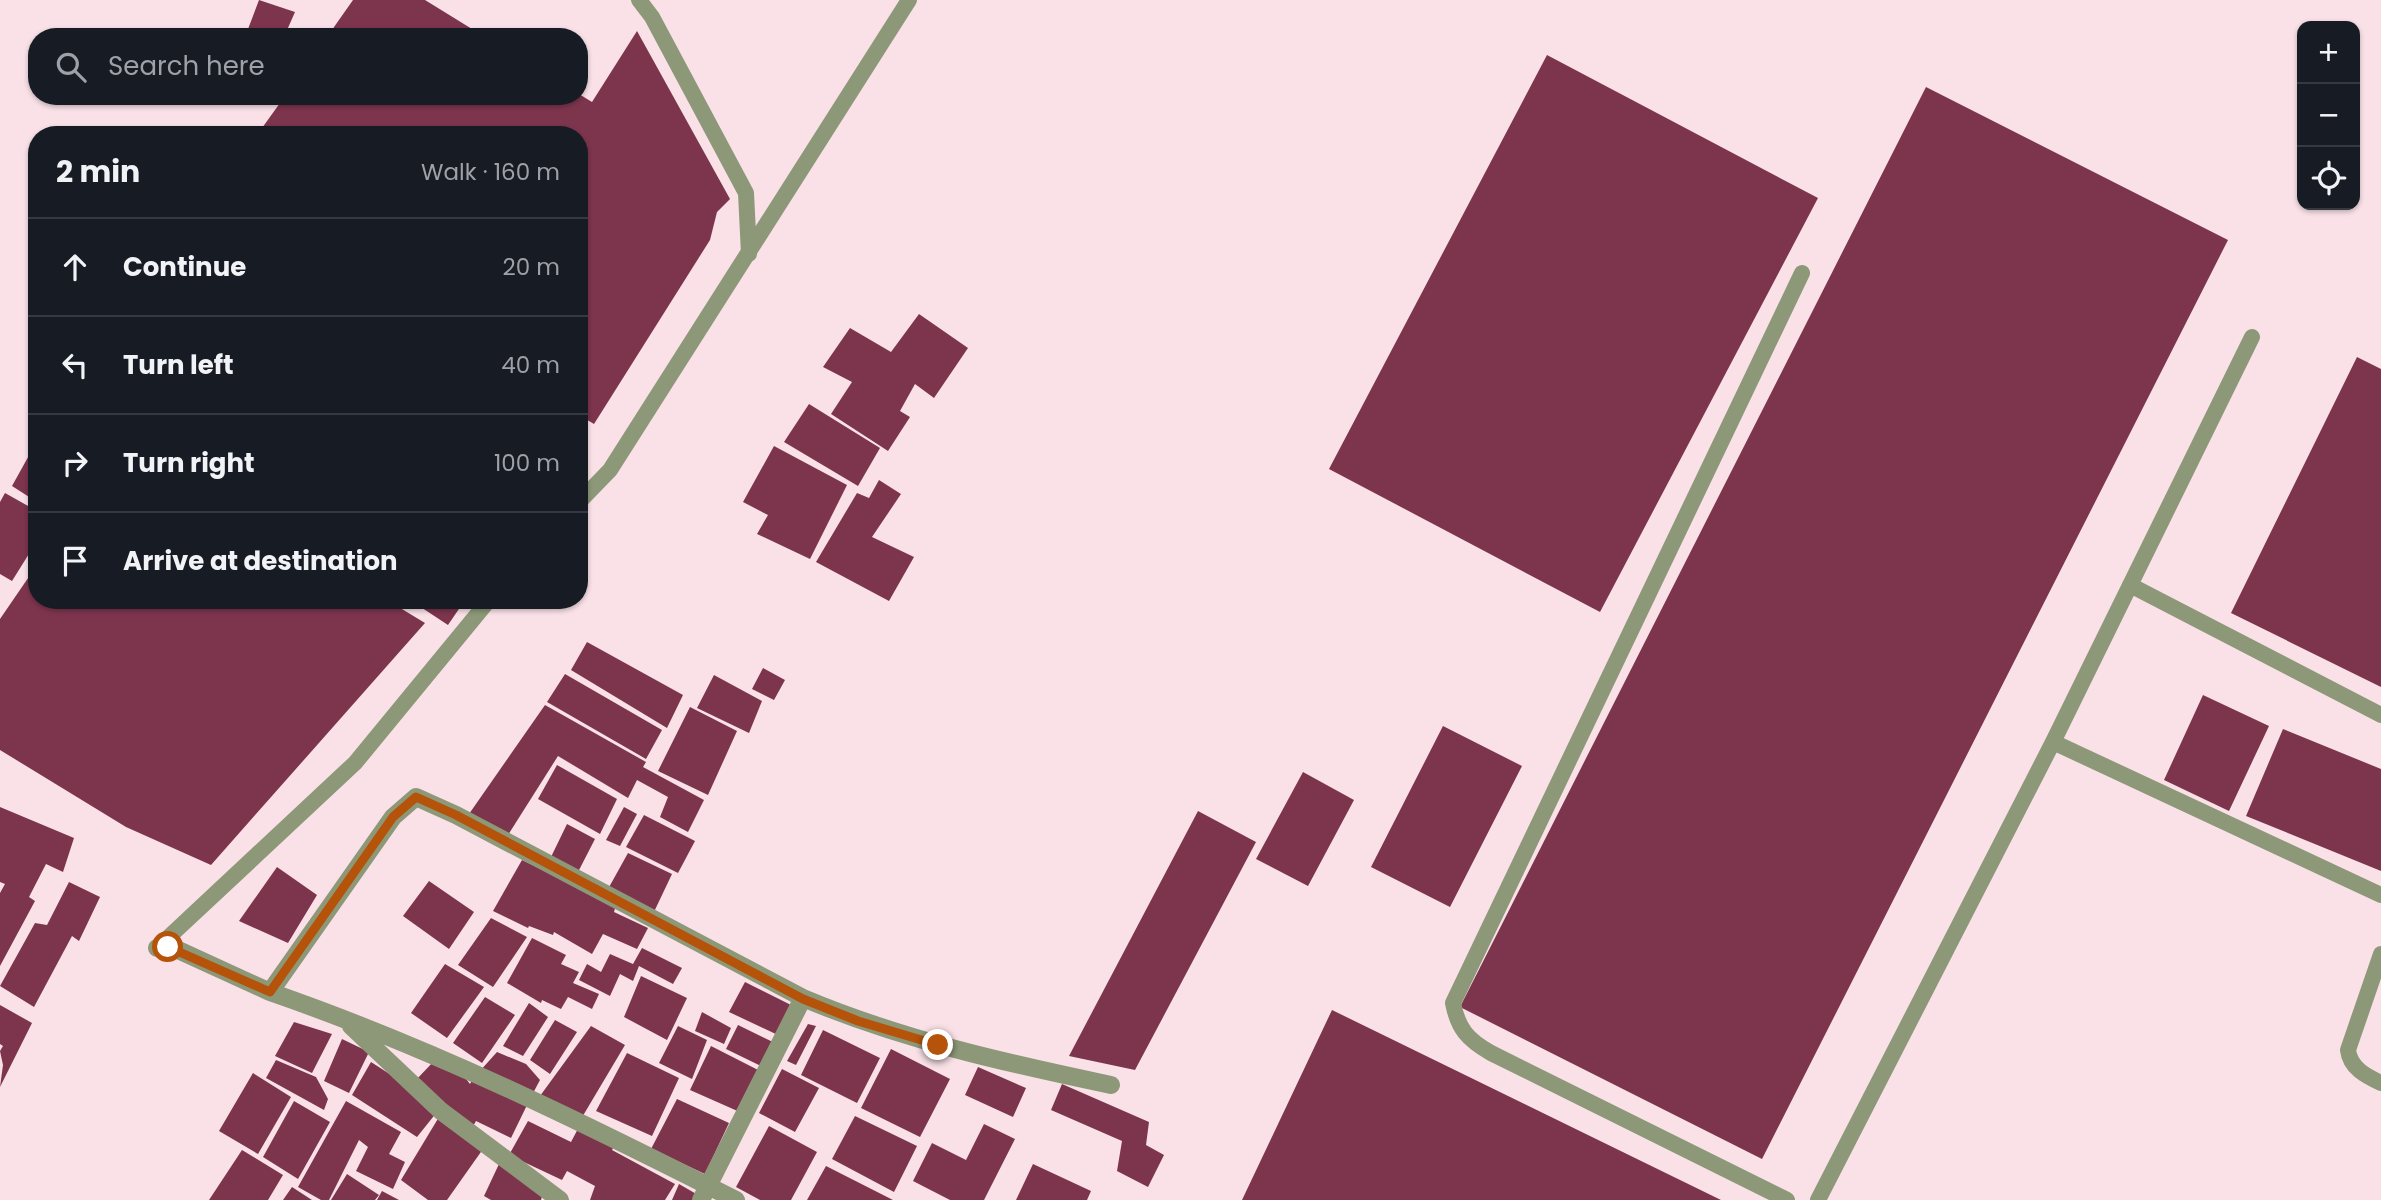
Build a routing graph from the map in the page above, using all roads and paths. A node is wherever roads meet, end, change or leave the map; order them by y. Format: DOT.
graph roads {
  1 [pos="639,0"];
  2 [pos="909,0"];
  3 [pos="749,254"];
  4 [pos="1802,273"];
  5 [pos="2252,337"];
  6 [pos="588,493"];
  7 [pos="2130,585"];
  8 [pos="482,609"];
  9 [pos="2381,715"];
  10 [pos="2053,742"];
  11 [pos="2381,895"];
  12 [pos="158,948"];
  13 [pos="2381,954"];
  14 [pos="270,992"];
  15 [pos="803,999"];
  16 [pos="341,1017"];
  17 [pos="2381,1083"];
  18 [pos="1111,1085"];
  19 [pos="705,1193"];
  20 [pos="560,1200"];
  21 [pos="736,1200"];
  22 [pos="1787,1200"];
  23 [pos="1818,1200"];
  1 -- 3 [label="lane"];
  2 -- 3 [label="lane"];
  3 -- 6 [label="lane"];
  4 -- 22 [label="lane"];
  5 -- 7 [label="lane"];
  7 -- 9 [label="lane"];
  7 -- 10 [label="lane"];
  8 -- 12 [label="lane"];
  10 -- 11 [label="lane"];
  10 -- 23 [label="lane"];
  12 -- 14 [label="street"];
  13 -- 17 [label="lane"];
  14 -- 15 [label="street"];
  14 -- 16 [label="street"];
  15 -- 18 [label="street"];
  15 -- 19 [label="street"];
  16 -- 19 [label="street"];
  16 -- 20 [label="street"];
  19 -- 21 [label="street"];
}
